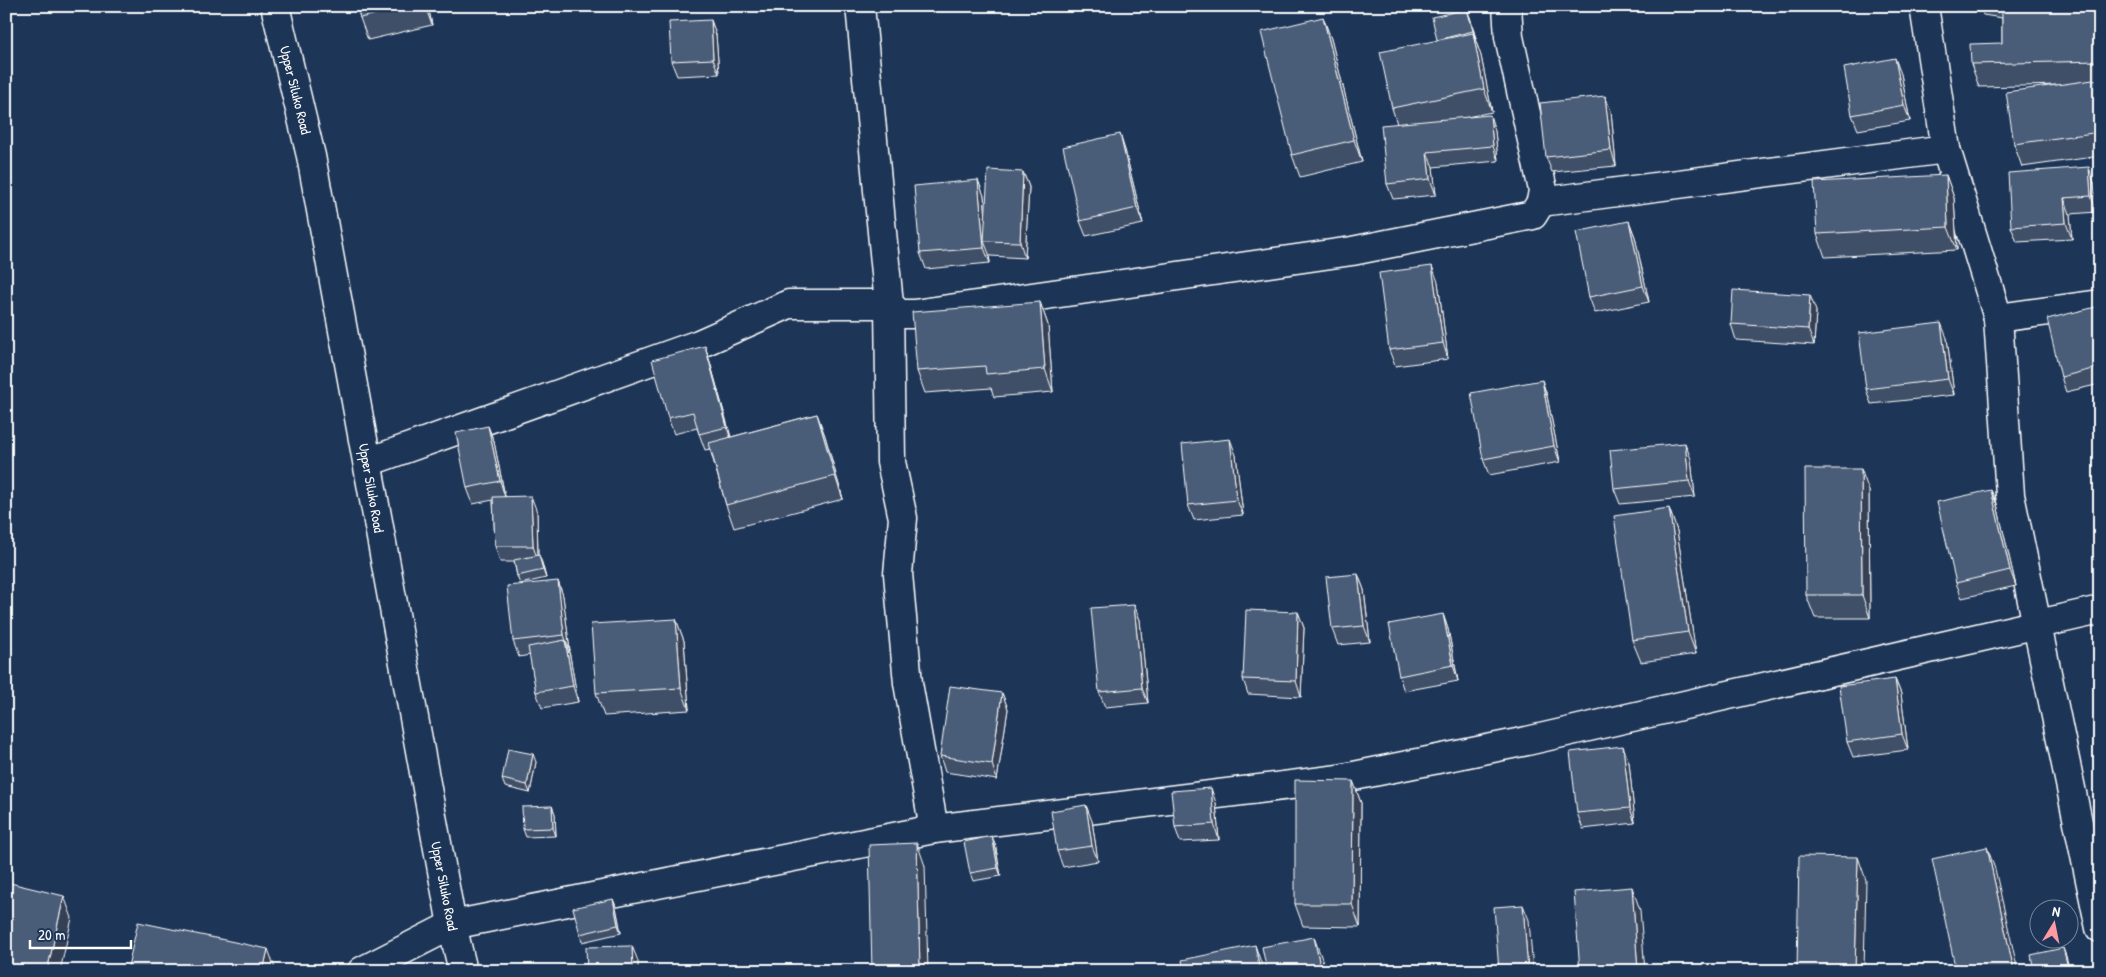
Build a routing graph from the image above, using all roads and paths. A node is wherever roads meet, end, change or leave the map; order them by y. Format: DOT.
graph roads {
  1 [pos="275,6"];
  2 [pos="860,6"];
  3 [pos="1507,6"];
  4 [pos="1924,6"];
  5 [pos="1946,149"];
  6 [pos="1541,202"];
  7 [pos="889,304"];
  8 [pos="2100,304"];
  9 [pos="1998,318"];
  10 [pos="368,462"];
  11 [pos="2100,610"];
  12 [pos="2037,624"];
  13 [pos="934,828"];
  14 [pos="452,925"];
  15 [pos="2100,928"];
  16 [pos="362,971"];
  17 [pos="463,971"];
  1 -- 10 [label="street, Upper Siluko Road"];
  2 -- 7 [label="street"];
  3 -- 6 [label="street"];
  4 -- 5 [label="street"];
  5 -- 6 [label="street"];
  5 -- 9 [label="street"];
  6 -- 7 [label="street"];
  7 -- 10 [label="street"];
  7 -- 13 [label="street"];
  8 -- 9 [label="street"];
  9 -- 12 [label="street"];
  10 -- 14 [label="street, Upper Siluko Road"];
  11 -- 12 [label="street"];
  12 -- 13 [label="street"];
  12 -- 15 [label="street"];
  13 -- 14 [label="street"];
  14 -- 16 [label="street"];
  14 -- 17 [label="street, Upper Siluko Road"];
}
